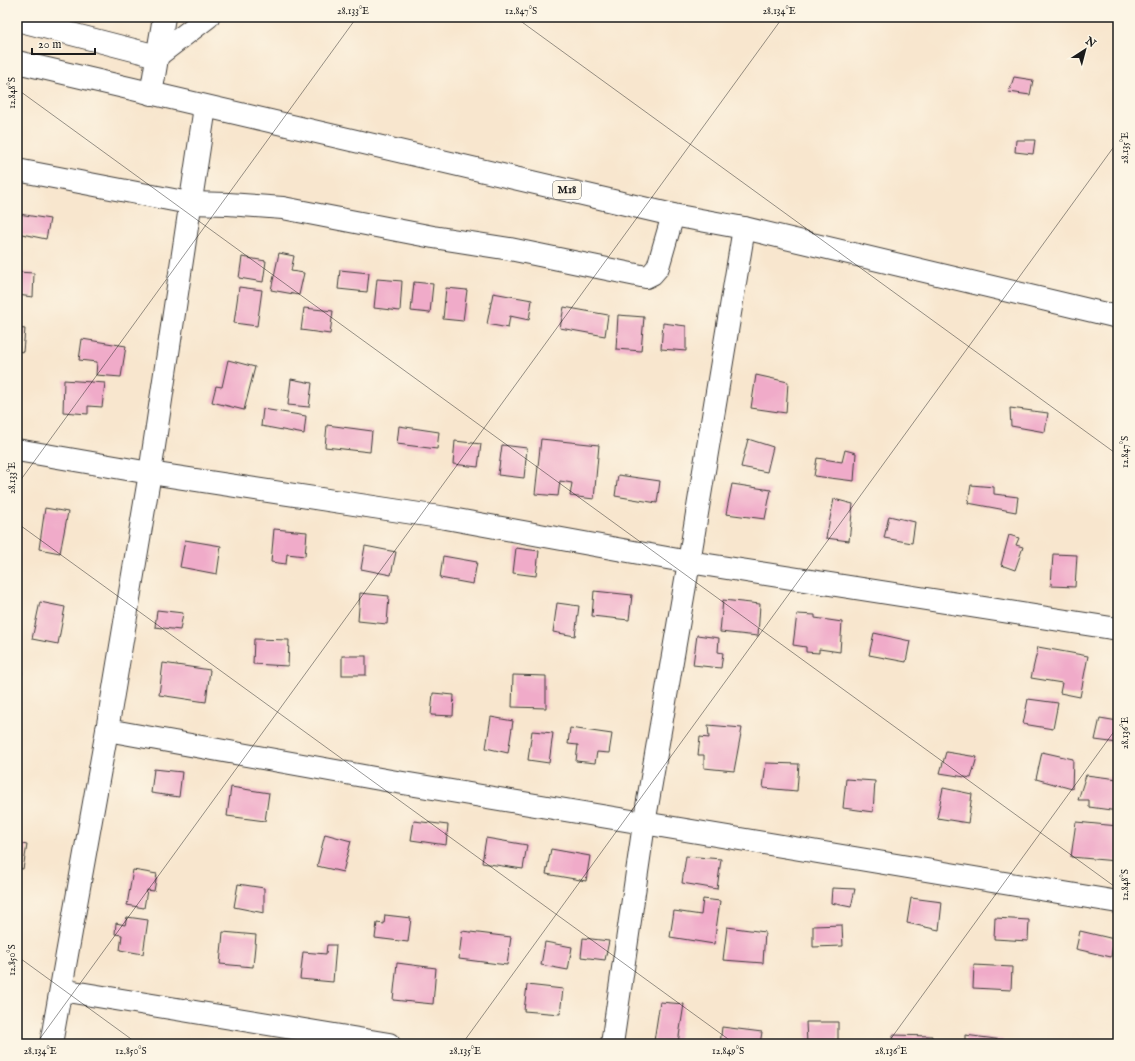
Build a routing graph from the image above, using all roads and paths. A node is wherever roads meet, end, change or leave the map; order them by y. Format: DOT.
graph roads {
  1 [pos="164,17"];
  2 [pos="208,17"];
  3 [pos="17,20"];
  4 [pos="158,56"];
  5 [pos="17,62"];
  6 [pos="151,94"];
  7 [pos="204,107"];
  8 [pos="17,170"];
  9 [pos="189,203"];
  10 [pos="673,214"];
  11 [pos="744,228"];
  12 [pos="1118,317"];
  13 [pos="17,450"];
  14 [pos="150,473"];
  15 [pos="689,562"];
  16 [pos="1118,629"];
  17 [pos="107,730"];
  18 [pos="644,824"];
  19 [pos="1118,902"];
  20 [pos="61,990"];
  21 [pos="51,1044"];
  22 [pos="389,1044"];
  23 [pos="612,1044"];
  1 -- 4 [label="street"];
  2 -- 4 [label="street"];
  3 -- 4 [label="street"];
  4 -- 6 [label="street"];
  5 -- 6 [label="street, M18"];
  6 -- 7 [label="street, M18"];
  7 -- 9 [label="street"];
  7 -- 10 [label="street, M18"];
  8 -- 9 [label="street"];
  9 -- 10 [label="street"];
  9 -- 14 [label="street"];
  10 -- 11 [label="street, M18"];
  11 -- 12 [label="street, M18"];
  11 -- 15 [label="street"];
  13 -- 14 [label="street"];
  14 -- 15 [label="street"];
  14 -- 17 [label="street"];
  15 -- 16 [label="street"];
  15 -- 18 [label="street"];
  17 -- 18 [label="street"];
  17 -- 20 [label="street"];
  18 -- 19 [label="street"];
  18 -- 23 [label="street"];
  20 -- 21 [label="street"];
  20 -- 22 [label="street"];
}
